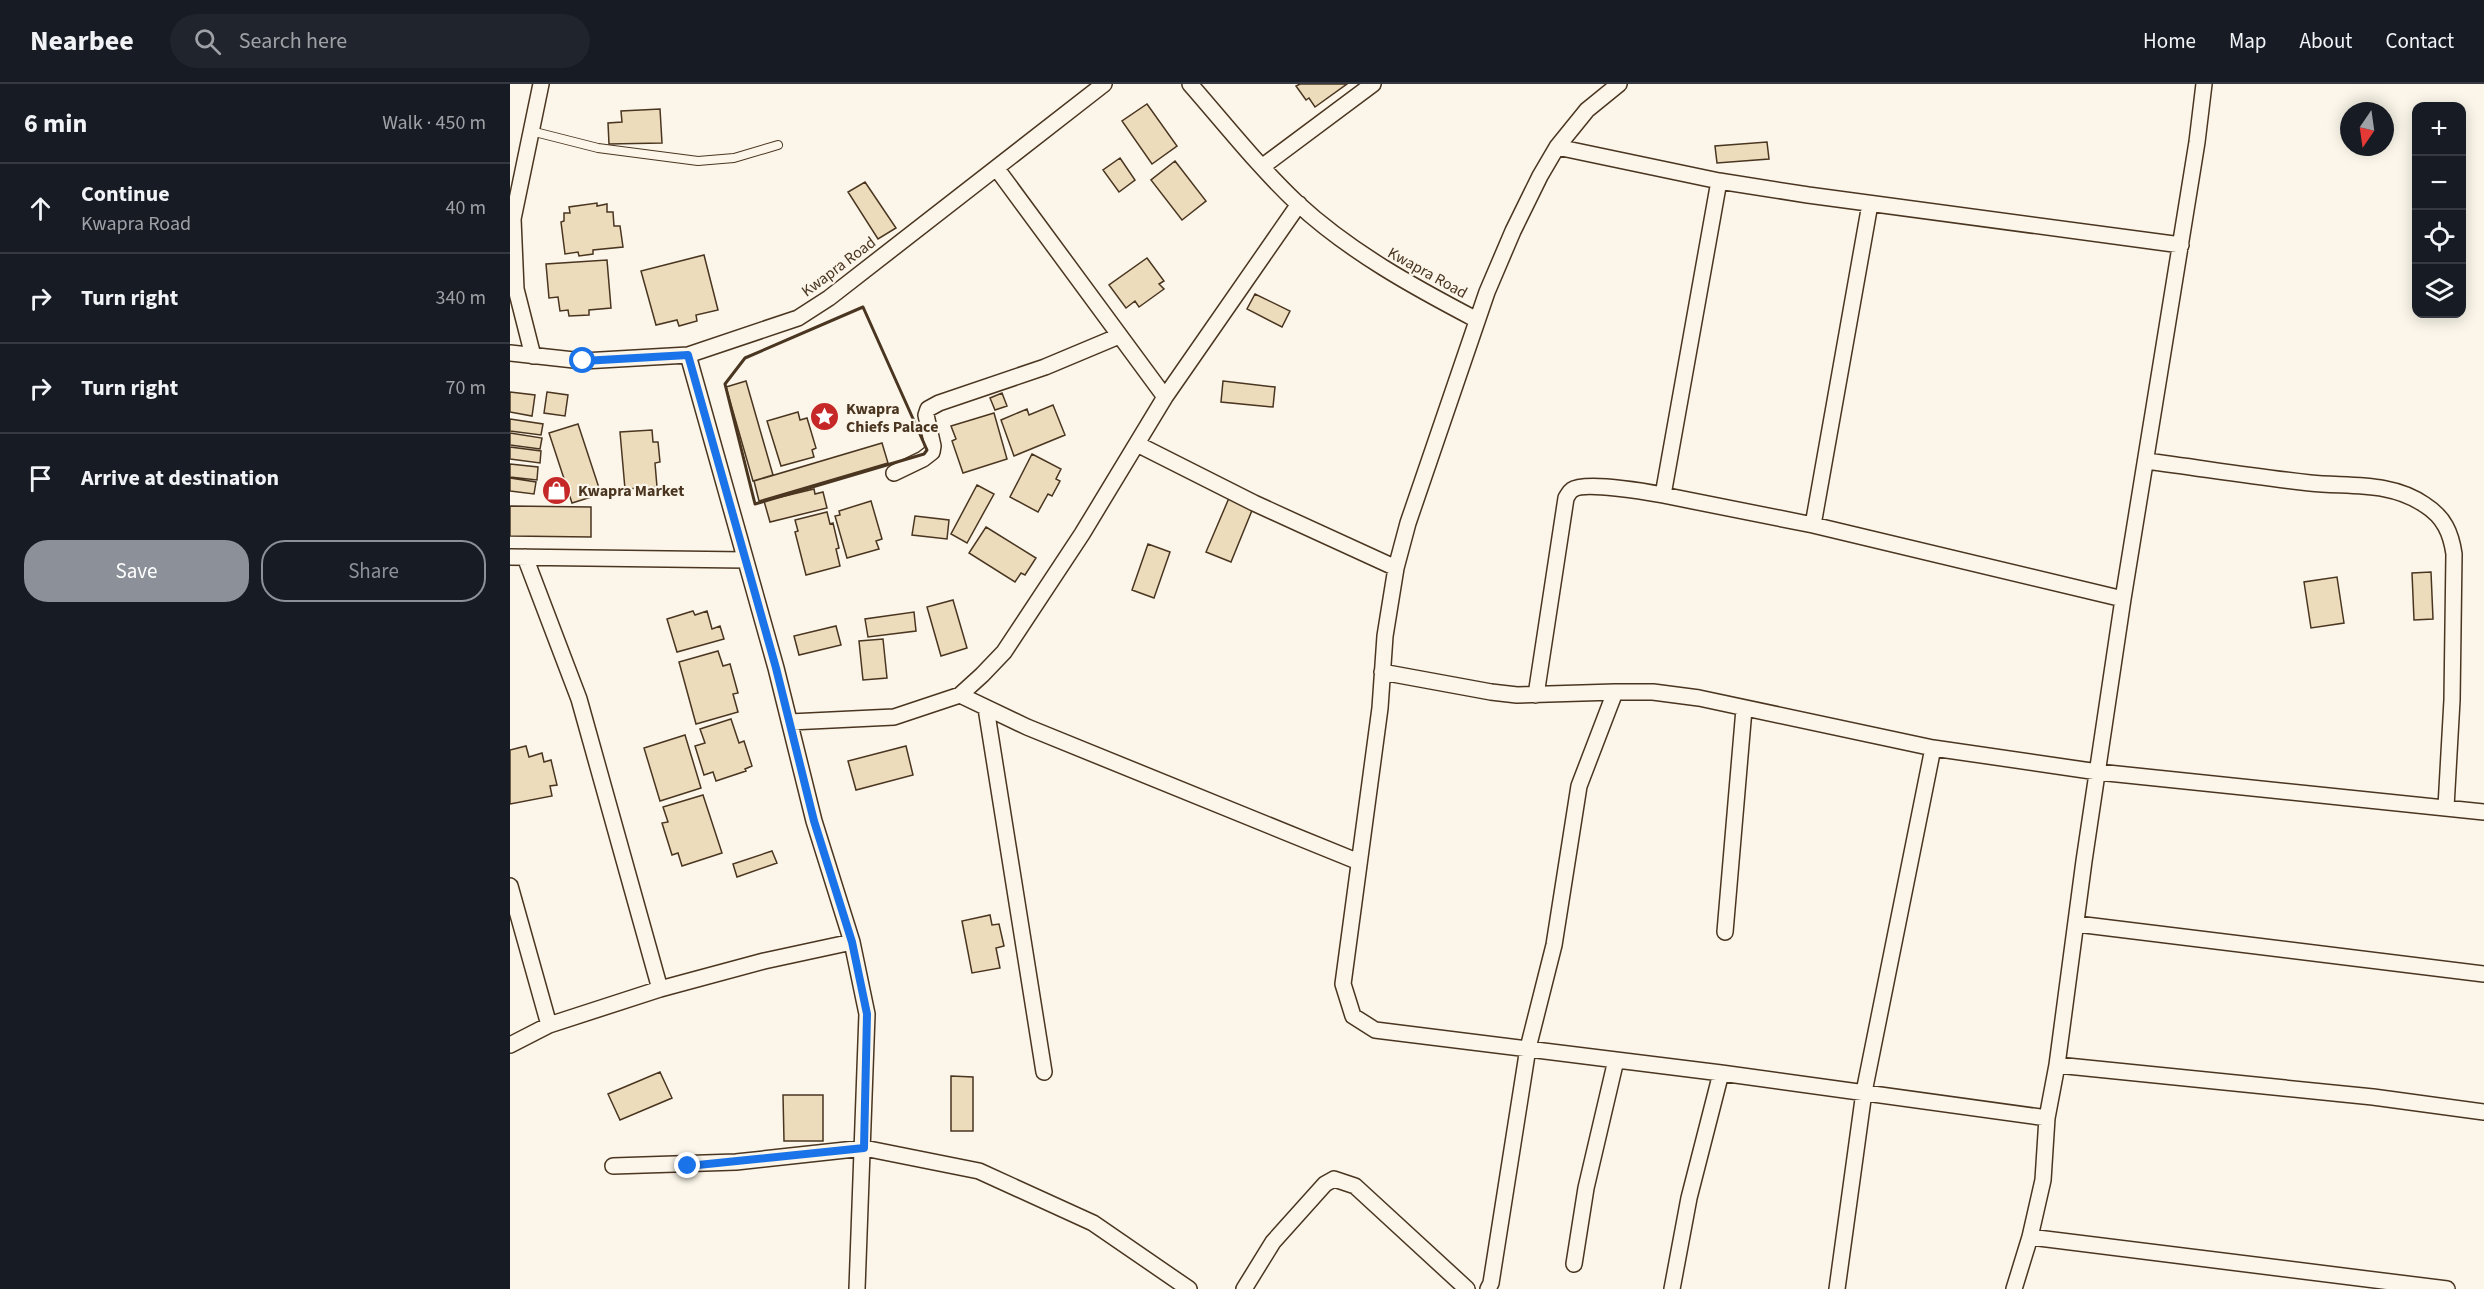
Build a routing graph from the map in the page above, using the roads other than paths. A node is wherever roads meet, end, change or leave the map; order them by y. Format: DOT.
graph roads {
  1 [pos="541,84"];
  2 [pos="1104,84"];
  3 [pos="1190,84"];
  4 [pos="1373,84"];
  5 [pos="1619,84"];
  6 [pos="2204,84"];
  7 [pos="531,131"];
  8 [pos="778,145"];
  9 [pos="1557,147"];
  10 [pos="1263,166"];
  11 [pos="997,169"];
  12 [pos="516,171"];
  13 [pos="1719,181"];
  14 [pos="1299,204"];
  15 [pos="1870,204"];
  16 [pos="2181,244"];
  17 [pos="1477,320"];
  18 [pos="1119,336"];
  19 [pos="510,353"];
  20 [pos="688,355"];
  21 [pos="533,356"];
  22 [pos="1165,397"];
  23 [pos="1137,444"];
  24 [pos="2146,461"];
  25 [pos="894,473"];
  26 [pos="1663,495"];
  27 [pos="1813,525"];
  28 [pos="518,557"];
  29 [pos="745,560"];
  30 [pos="1396,568"];
  31 [pos="2123,599"];
  32 [pos="1382,672"];
  33 [pos="1615,692"];
  34 [pos="960,695"];
  35 [pos="1536,695"];
  36 [pos="986,708"];
  37 [pos="1744,709"];
  38 [pos="790,722"];
  39 [pos="1933,748"];
  40 [pos="2098,772"];
  41 [pos="2446,807"];
  42 [pos="2484,812"];
  43 [pos="1359,862"];
  44 [pos="510,886"];
  45 [pos="2077,924"];
  46 [pos="1725,932"];
  47 [pos="852,942"];
  48 [pos="2484,974"];
  49 [pos="660,989"];
  50 [pos="549,1025"];
  51 [pos="510,1045"];
  52 [pos="1528,1048"];
  53 [pos="1616,1060"];
  54 [pos="2058,1065"];
  55 [pos="1044,1072"];
  56 [pos="1722,1073"];
  57 [pos="1864,1092"];
  58 [pos="2484,1112"];
  59 [pos="2047,1118"];
  60 [pos="864,1148"];
  61 [pos="613,1166"];
  62 [pos="2030,1237"];
  63 [pos="1574,1264"];
  64 [pos="857,1289"];
  65 [pos="1189,1289"];
  66 [pos="1244,1289"];
  67 [pos="1467,1289"];
  68 [pos="1488,1289"];
  69 [pos="1672,1289"];
  70 [pos="1837,1289"];
  71 [pos="2013,1289"];
  72 [pos="2447,1289"];
  1 -- 7 [label="street"];
  2 -- 11 [label="street, Kwapra Road"];
  3 -- 10 [label="street, Kwapra Road"];
  4 -- 10 [label="street"];
  5 -- 9 [label="street, Kwapra Road"];
  6 -- 16 [label="street"];
  7 -- 8 [label="lane"];
  7 -- 12 [label="street"];
  9 -- 13 [label="street"];
  9 -- 17 [label="street, Kwapra Road"];
  10 -- 14 [label="street, Kwapra Road"];
  11 -- 18 [label="street"];
  11 -- 20 [label="street, Kwapra Road"];
  12 -- 21 [label="street"];
  13 -- 15 [label="street"];
  13 -- 26 [label="street"];
  14 -- 17 [label="street, Kwapra Road"];
  14 -- 22 [label="street"];
  15 -- 16 [label="street"];
  15 -- 27 [label="street"];
  16 -- 24 [label="street"];
  17 -- 30 [label="street"];
  18 -- 22 [label="street"];
  18 -- 25 [label="street"];
  19 -- 21 [label="street, Kwapra Road"];
  20 -- 21 [label="street, Kwapra Road"];
  20 -- 29 [label="street"];
  22 -- 23 [label="street"];
  23 -- 30 [label="street"];
  23 -- 34 [label="street"];
  24 -- 31 [label="street"];
  24 -- 41 [label="street"];
  26 -- 27 [label="street"];
  26 -- 35 [label="street"];
  27 -- 31 [label="street"];
  28 -- 29 [label="street"];
  28 -- 49 [label="street"];
  29 -- 38 [label="street"];
  30 -- 32 [label="street"];
  31 -- 40 [label="street"];
  32 -- 35 [label="street"];
  32 -- 43 [label="street"];
  33 -- 35 [label="street"];
  33 -- 37 [label="street"];
  33 -- 52 [label="street"];
  34 -- 36 [label="street"];
  34 -- 38 [label="street"];
  36 -- 43 [label="street"];
  36 -- 55 [label="street"];
  37 -- 39 [label="street"];
  37 -- 46 [label="street"];
  38 -- 47 [label="street"];
  39 -- 40 [label="street"];
  39 -- 57 [label="street"];
  40 -- 41 [label="street"];
  40 -- 45 [label="street"];
  41 -- 42 [label="street"];
  43 -- 52 [label="street"];
  44 -- 50 [label="street"];
  45 -- 48 [label="street"];
  45 -- 54 [label="street"];
  47 -- 49 [label="street"];
  47 -- 60 [label="street"];
  49 -- 50 [label="street"];
  50 -- 51 [label="street"];
  52 -- 53 [label="street"];
  52 -- 68 [label="street"];
  53 -- 56 [label="street"];
  53 -- 63 [label="street"];
  54 -- 58 [label="street"];
  54 -- 59 [label="street"];
  56 -- 57 [label="street"];
  56 -- 69 [label="street"];
  57 -- 59 [label="street"];
  57 -- 70 [label="street"];
  59 -- 62 [label="street"];
  60 -- 61 [label="street"];
  60 -- 64 [label="street"];
  60 -- 65 [label="street"];
  62 -- 71 [label="street"];
  62 -- 72 [label="street"];
  66 -- 67 [label="street"];
}
